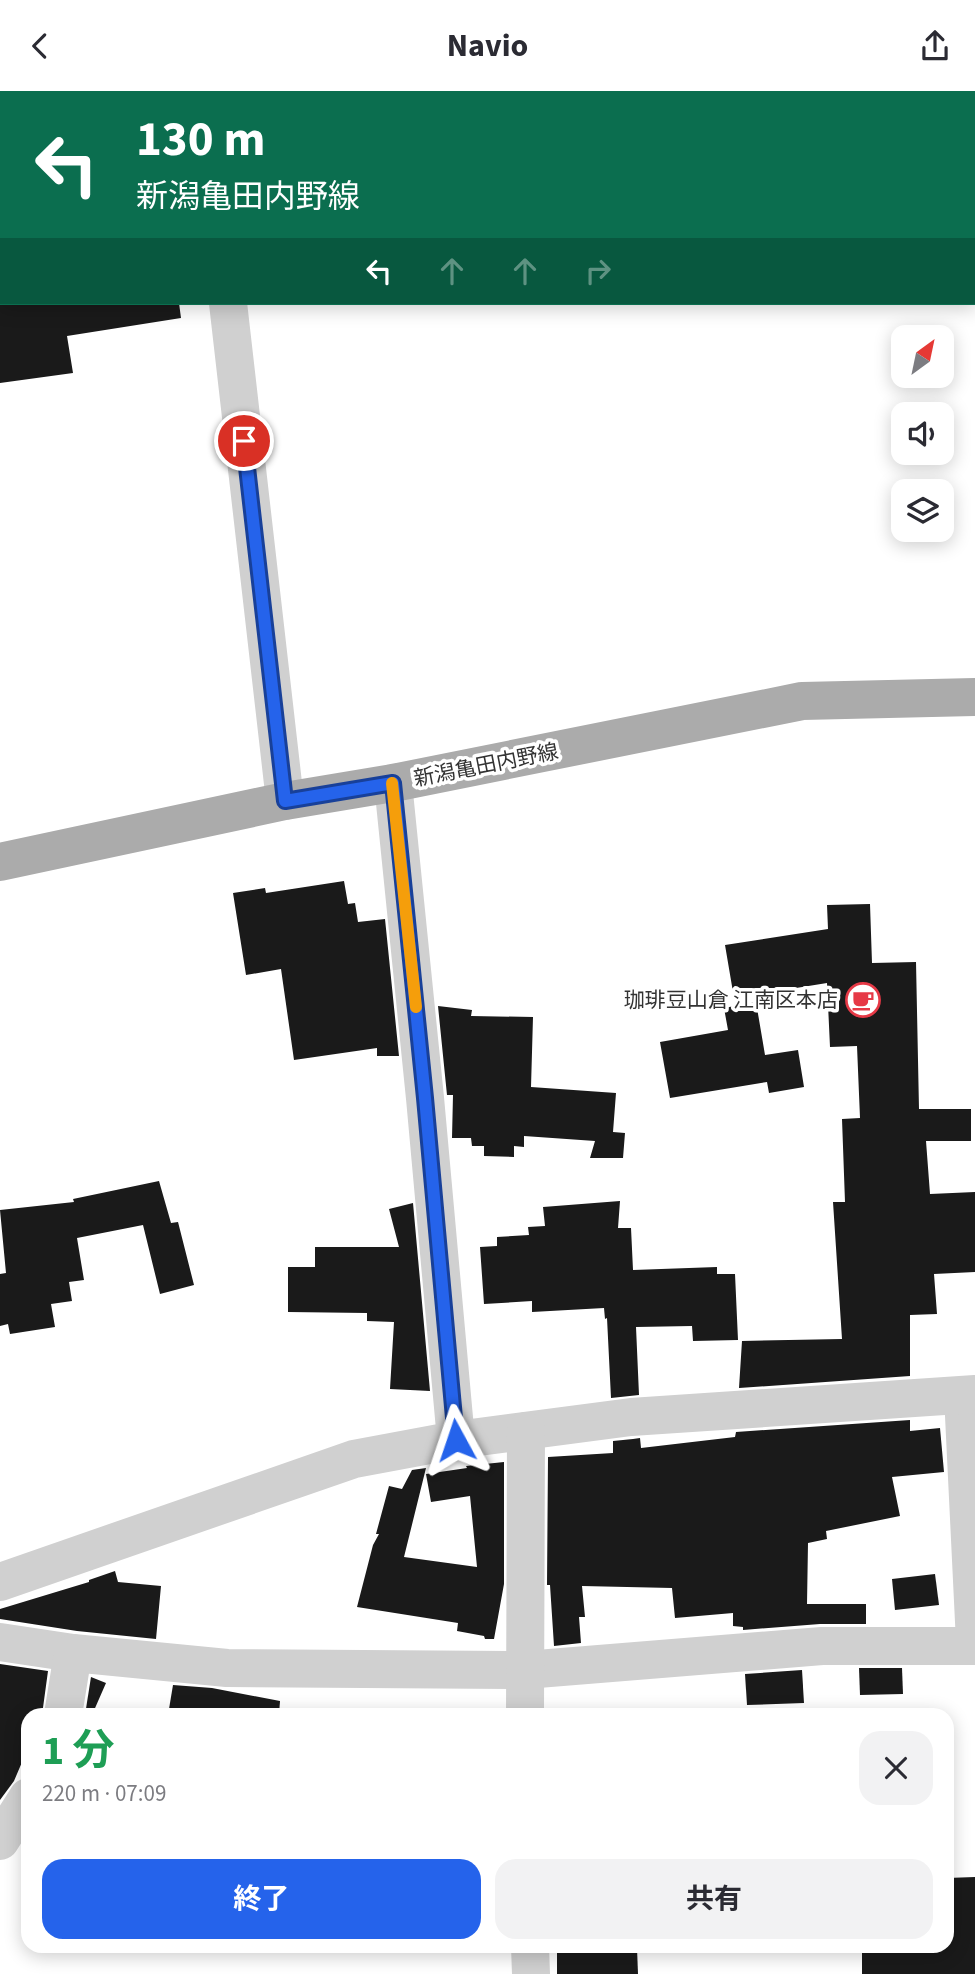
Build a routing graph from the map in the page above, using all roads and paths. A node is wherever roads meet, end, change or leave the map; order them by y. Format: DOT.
graph roads {
  1 [pos="228,305"];
  2 [pos="975,697"];
  3 [pos="393,783"];
  4 [pos="285,801"];
  5 [pos="0,862"];
  6 [pos="969,1394"];
  7 [pos="526,1431"];
  8 [pos="456,1440"];
  9 [pos="0,1582"];
  10 [pos="0,1642"];
  11 [pos="975,1644"];
  12 [pos="74,1653"];
  13 [pos="525,1670"];
  14 [pos="64,1708"];
  15 [pos="525,1708"];
  16 [pos="21,1808"];
  17 [pos="0,1841"];
  18 [pos="530,1953"];
  19 [pos="531,1974"];
  1 -- 4 [label="street"];
  2 -- 3 [label="main road, 新潟亀田内野線"];
  3 -- 4 [label="main road, 新潟亀田内野線"];
  3 -- 8 [label="street"];
  4 -- 5 [label="main road, 新潟亀田内野線"];
  6 -- 7 [label="street"];
  6 -- 11 [label="street"];
  7 -- 8 [label="street"];
  7 -- 13 [label="street"];
  8 -- 9 [label="street"];
  10 -- 12 [label="street"];
  11 -- 13 [label="street"];
  12 -- 13 [label="street"];
  12 -- 14 [label="street"];
  13 -- 15 [label="street"];
  16 -- 17 [label="street"];
  18 -- 19 [label="street"];
}
